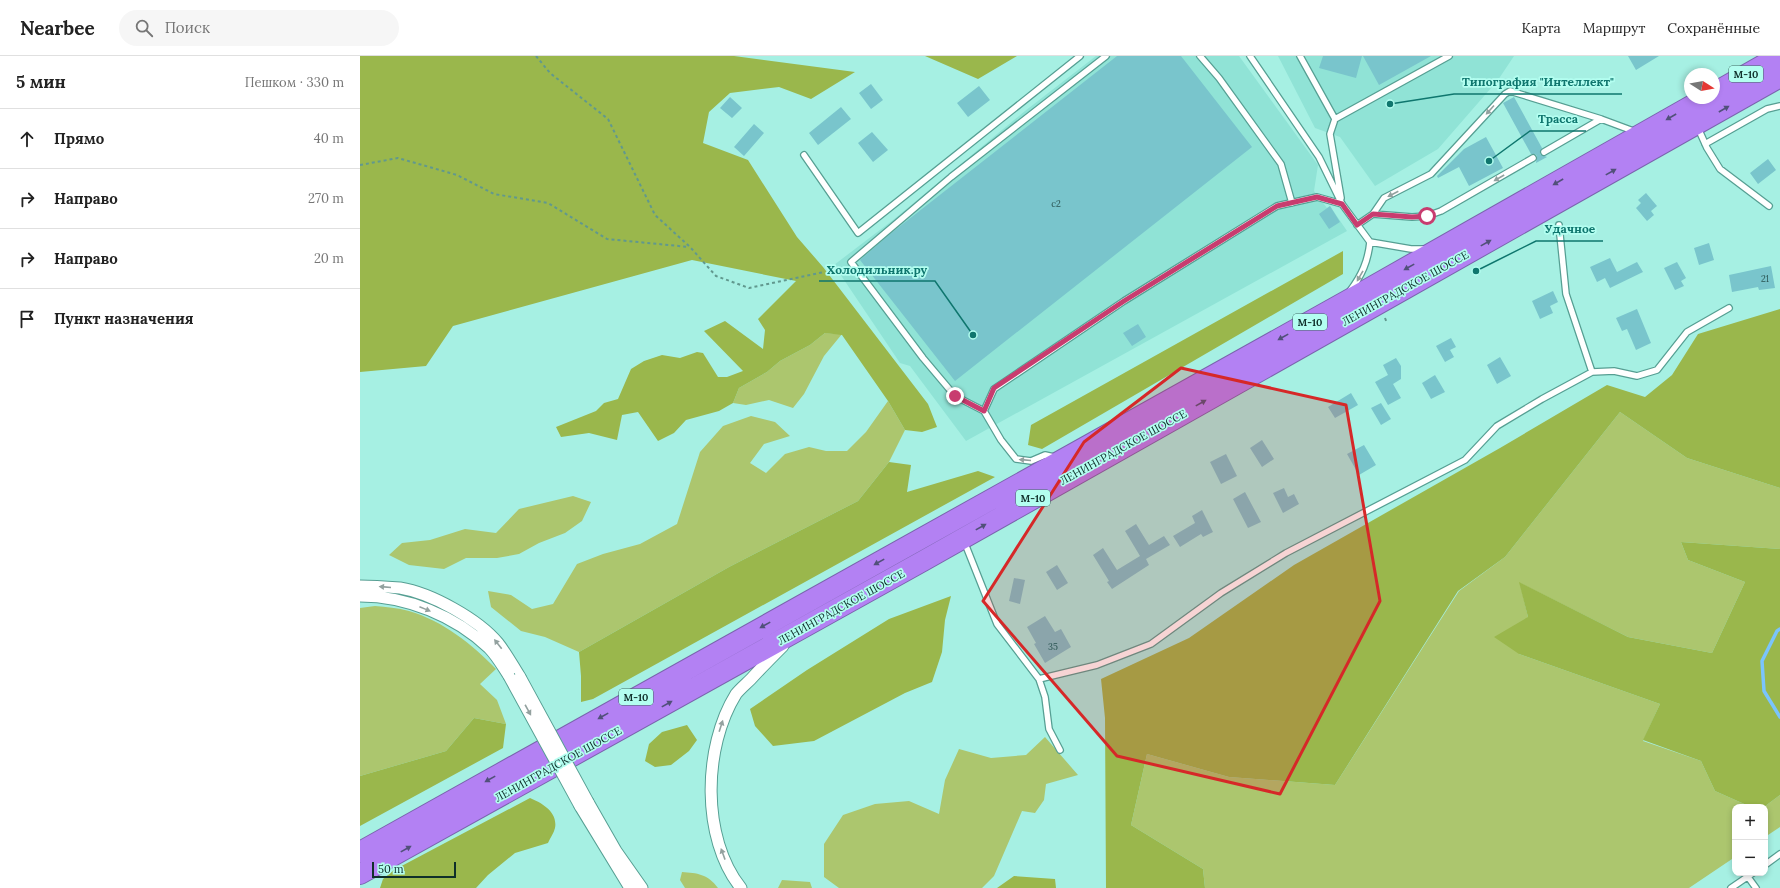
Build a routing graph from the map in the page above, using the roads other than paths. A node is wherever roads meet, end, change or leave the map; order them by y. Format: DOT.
graph roads {
  1 [pos="1080,56"];
  2 [pos="1106,56"];
  3 [pos="1200,56"];
  4 [pos="1250,56"];
  5 [pos="1300,56"];
  6 [pos="1449,56"];
  7 [pos="1779,56"];
  8 [pos="1780,77"];
  9 [pos="1720,90"];
  10 [pos="1694,104"];
  11 [pos="1780,106"];
  12 [pos="1335,119"];
  13 [pos="1601,120"];
  14 [pos="1696,125"];
  15 [pos="1642,134"];
  16 [pos="1705,144"];
  17 [pos="1544,152"];
  18 [pos="804,155"];
  19 [pos="1533,158"];
  20 [pos="1292,203"];
  21 [pos="1342,204"];
  22 [pos="1769,206"];
  23 [pos="1373,214"];
  24 [pos="1559,224"];
  25 [pos="1357,225"];
  26 [pos="1370,242"];
  27 [pos="1440,249"];
  28 [pos="1339,305"];
  29 [pos="1729,308"];
  30 [pos="1592,372"];
  31 [pos="984,411"];
  32 [pos="1062,460"];
  33 [pos="962,537"];
  34 [pos="360,586"];
  35 [pos="360,596"];
  36 [pos="797,631"];
  37 [pos="514,676"];
  38 [pos="1038,679"];
  39 [pos="1060,750"];
  40 [pos="584,804"];
  41 [pos="360,852"];
  42 [pos="1780,854"];
  43 [pos="1768,863"];
  44 [pos="360,874"];
  45 [pos="1749,876"];
  46 [pos="1750,876"];
  47 [pos="630,888"];
  48 [pos="642,888"];
  49 [pos="741,888"];
  50 [pos="1731,888"];
  51 [pos="1756,888"];
  1 -- 18 [label="lane"];
  2 -- 31 [label="lane"];
  3 -- 20 [label="lane"];
  4 -- 21 [label="lane"];
  5 -- 12 [label="lane"];
  6 -- 12 [label="lane"];
  7 -- 9 [label="highway, М-10"];
  14 -- 8 [label="highway, ЛЕНИНГРАДСКОЕ ШОССЕ / М-10, one-way"];
  10 -- 15 [label="highway, ЛЕНИНГРАДСКОЕ ШОССЕ / М-10, one-way"];
  11 -- 16 [label="lane"];
  12 -- 21 [label="lane"];
  13 -- 15 [label="lane"];
  13 -- 17 [label="lane"];
  13 -- 23 [label="lane, one-way"];
  14 -- 16 [label="lane"];
  33 -- 14 [label="highway, ЛЕНИНГРАДСКОЕ ШОССЕ / М-10, one-way"];
  15 -- 27 [label="highway, ЛЕНИНГРАДСКОЕ ШОССЕ / М-10, one-way"];
  16 -- 22 [label="lane"];
  19 -- 23 [label="lane, one-way"];
  20 -- 21 [label="lane"];
  20 -- 31 [label="lane"];
  21 -- 25 [label="lane"];
  23 -- 25 [label="lane"];
  24 -- 30 [label="lane"];
  25 -- 26 [label="lane"];
  26 -- 27 [label="lane"];
  26 -- 28 [label="lane, one-way"];
  27 -- 28 [label="highway, ЛЕНИНГРАДСКОЕ ШОССЕ / М-10, one-way"];
  28 -- 32 [label="highway, ЛЕНИНГРАДСКОЕ ШОССЕ / М-10, one-way"];
  29 -- 30 [label="lane"];
  30 -- 38 [label="lane"];
  32 -- 31 [label="lane, one-way"];
  32 -- 41 [label="highway, ЛЕНИНГРАДСКОЕ ШОССЕ / М-10, one-way"];
  33 -- 36 [label="highway, ЛЕНИНГРАДСКОЕ ШОССЕ / М-10"];
  33 -- 38 [label="lane"];
  37 -- 34 [label="street, one-way"];
  35 -- 37 [label="street, one-way"];
  44 -- 36 [label="highway, ЛЕНИНГРАДСКОЕ ШОССЕ / М-10, one-way"];
  49 -- 36 [label="street, one-way"];
  37 -- 40 [label="street, bridge"];
  38 -- 39 [label="lane"];
  40 -- 47 [label="street"];
  40 -- 48 [label="street"];
  42 -- 43 [label="lane"];
  45 -- 50 [label="lane"];
  46 -- 51 [label="lane"];
}
